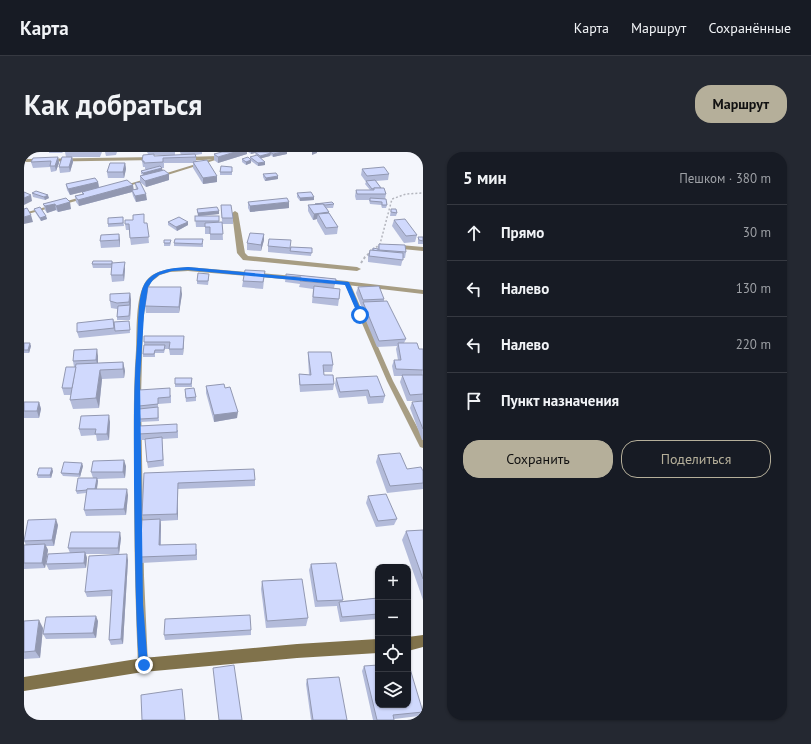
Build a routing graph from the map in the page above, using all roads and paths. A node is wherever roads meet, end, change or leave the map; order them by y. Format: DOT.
graph roads {
  1 [pos="239,152"];
  2 [pos="219,158"];
  3 [pos="161,159"];
  4 [pos="176,159"];
  5 [pos="26,161"];
  6 [pos="116,188"];
  7 [pos="423,192"];
  8 [pos="93,195"];
  9 [pos="235,213"];
  10 [pos="24,214"];
  11 [pos="387,245"];
  12 [pos="423,249"];
  13 [pos="357,269"];
  14 [pos="302,278"];
  15 [pos="317,280"];
  16 [pos="347,283"];
  17 [pos="423,292"];
  18 [pos="423,445"];
  19 [pos="423,641"];
  20 [pos="411,643"];
  21 [pos="375,646"];
  22 [pos="144,665"];
  23 [pos="24,684"];
  1 -- 2 [label="lane"];
  2 -- 4 [label="street"];
  2 -- 6 [label="lane"];
  3 -- 5 [label="street"];
  7 -- 13 [label="path"];
  8 -- 10 [label="lane"];
  9 -- 13 [label="street"];
  11 -- 12 [label="street"];
  14 -- 22 [label="lane"];
  15 -- 16 [label="lane"];
  16 -- 17 [label="street"];
  16 -- 18 [label="lane"];
  19 -- 20 [label="street"];
  21 -- 22 [label="street"];
  22 -- 23 [label="street"];
}
